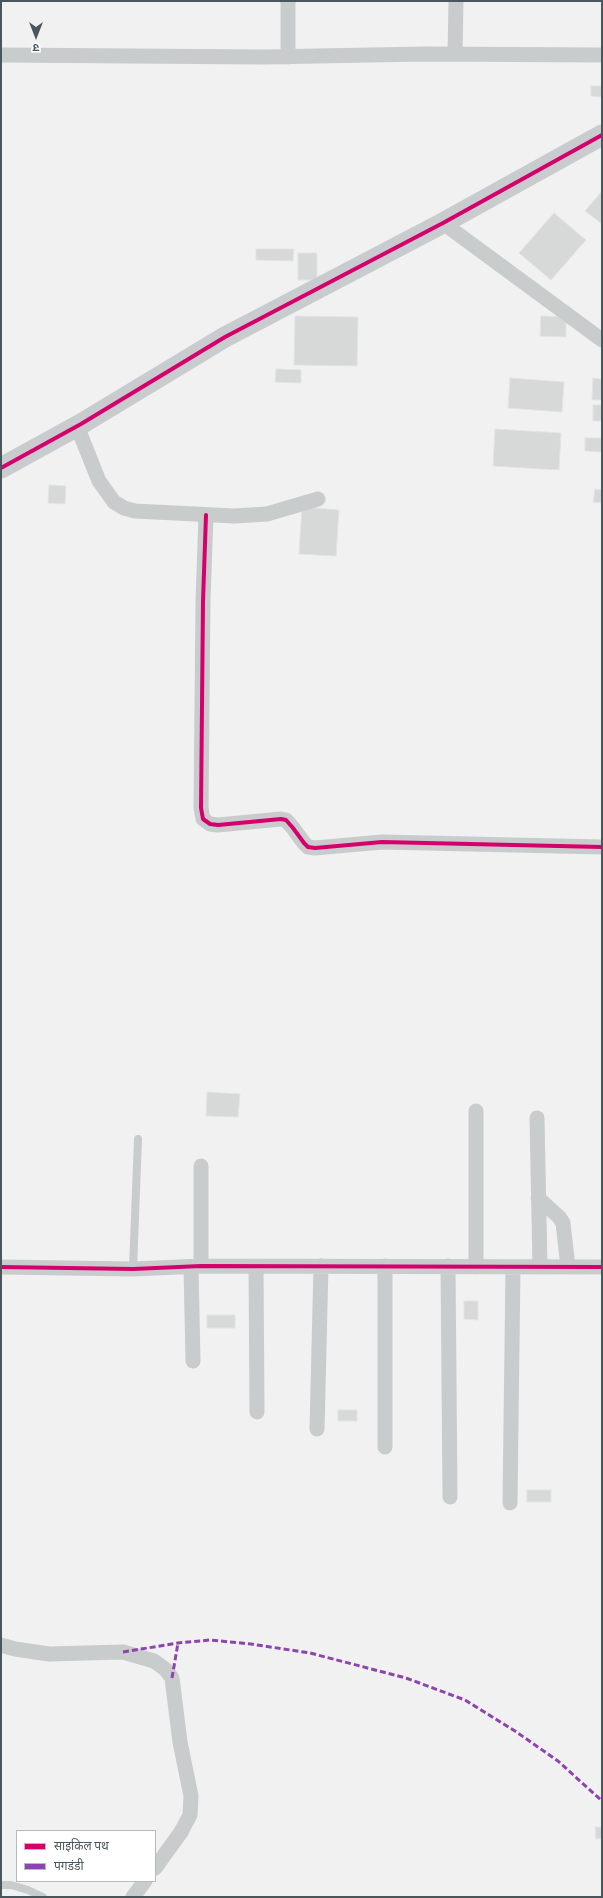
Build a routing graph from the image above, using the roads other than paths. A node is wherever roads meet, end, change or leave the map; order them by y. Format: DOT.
graph roads {
  1 [pos="288,1"];
  2 [pos="456,1"];
  3 [pos="455,54"];
  4 [pos="1,55"];
  5 [pos="602,55"];
  6 [pos="288,57"];
  7 [pos="602,135"];
  8 [pos="443,223"];
  9 [pos="602,340"];
  10 [pos="77,426"];
  11 [pos="1,468"];
  12 [pos="318,499"];
  13 [pos="206,515"];
  14 [pos="602,848"];
  15 [pos="476,1110"];
  16 [pos="537,1118"];
  17 [pos="138,1138"];
  18 [pos="201,1166"];
  19 [pos="538,1198"];
  20 [pos="196,1266"];
  21 [pos="256,1266"];
  22 [pos="321,1266"];
  23 [pos="385,1266"];
  24 [pos="448,1266"];
  25 [pos="1,1267"];
  26 [pos="476,1267"];
  27 [pos="513,1267"];
  28 [pos="540,1267"];
  29 [pos="568,1267"];
  30 [pos="602,1267"];
  31 [pos="133,1269"];
  32 [pos="194,1361"];
  33 [pos="256,1412"];
  34 [pos="317,1429"];
  35 [pos="385,1447"];
  36 [pos="450,1497"];
  37 [pos="510,1503"];
  38 [pos="1,1645"];
  39 [pos="156,1867"];
  40 [pos="144,1882"];
  41 [pos="1,1885"];
  42 [pos="43,1897"];
  43 [pos="133,1897"];
  1 -- 6 [label="street"];
  2 -- 3 [label="street"];
  3 -- 5 [label="street"];
  3 -- 6 [label="street"];
  4 -- 6 [label="street"];
  7 -- 8 [label="street"];
  8 -- 9 [label="street"];
  8 -- 10 [label="street"];
  10 -- 11 [label="street"];
  10 -- 13 [label="street"];
  12 -- 13 [label="street"];
  13 -- 14 [label="street"];
  15 -- 26 [label="street"];
  16 -- 19 [label="street"];
  17 -- 31 [label="lane"];
  18 -- 20 [label="street"];
  19 -- 28 [label="street"];
  19 -- 29 [label="street"];
  20 -- 21 [label="street"];
  20 -- 31 [label="street"];
  20 -- 32 [label="street"];
  21 -- 22 [label="street"];
  21 -- 33 [label="street"];
  22 -- 23 [label="street"];
  22 -- 34 [label="street"];
  23 -- 24 [label="street"];
  23 -- 35 [label="street"];
  24 -- 26 [label="street"];
  24 -- 36 [label="street"];
  25 -- 31 [label="street"];
  26 -- 27 [label="street"];
  27 -- 28 [label="street"];
  27 -- 37 [label="street"];
  28 -- 29 [label="street"];
  29 -- 30 [label="street"];
  38 -- 39 [label="street"];
  40 -- 43 [label="street"];
  41 -- 42 [label="lane"];
}
